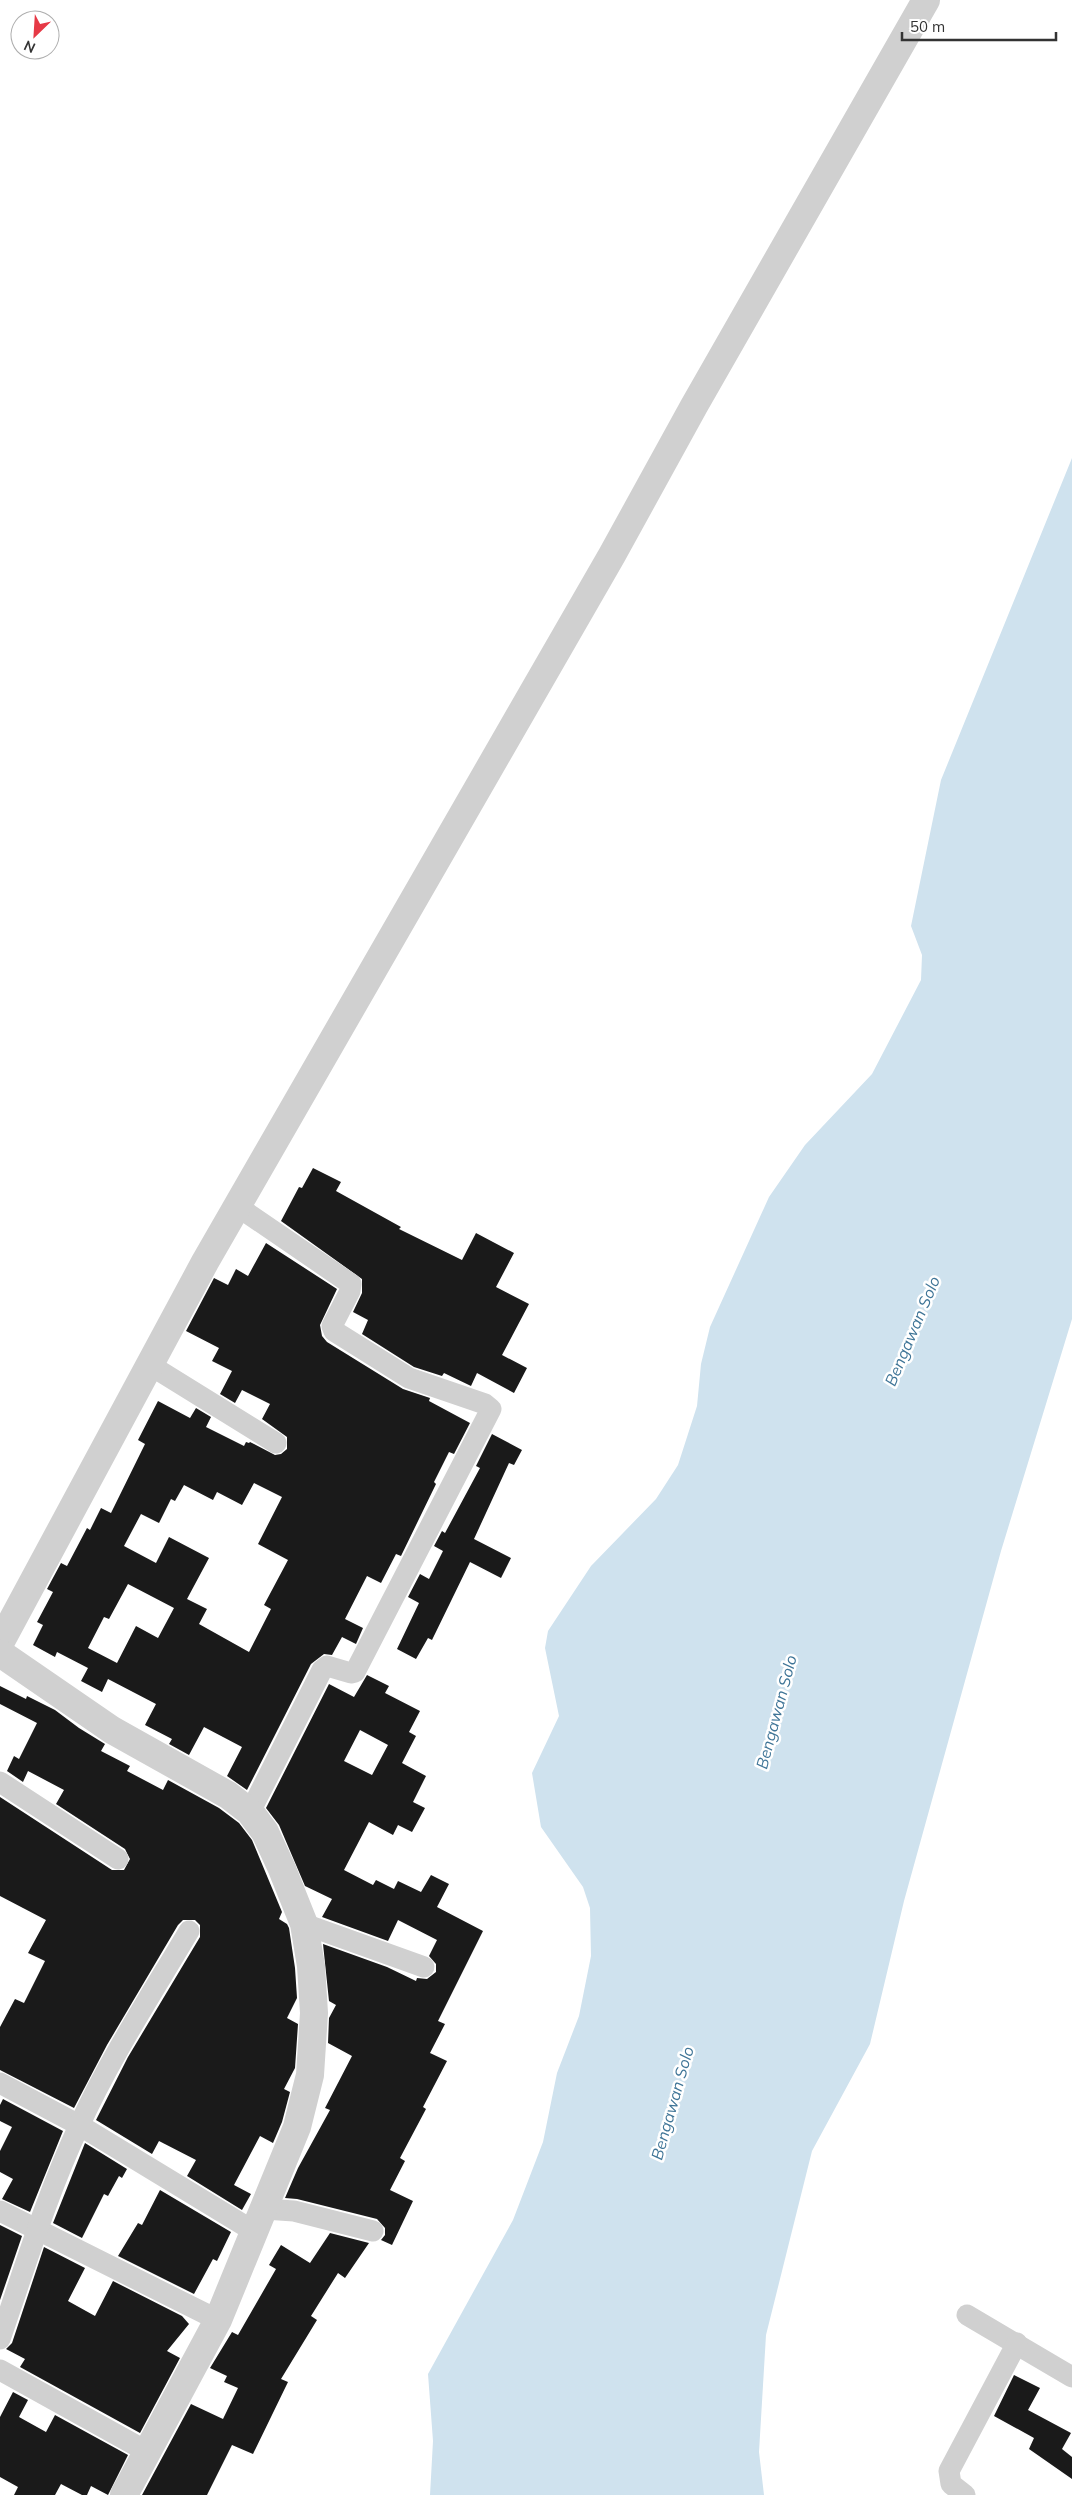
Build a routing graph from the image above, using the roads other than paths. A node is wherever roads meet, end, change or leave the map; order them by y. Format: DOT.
graph roads {
  1 [pos="926,0"];
  2 [pos="237,1206"];
  3 [pos="150,1365"];
  4 [pos="276,1443"];
  5 [pos="0,1643"];
  6 [pos="0,1653"];
  7 [pos="0,1782"];
  8 [pos="250,1812"];
  9 [pos="118,1859"];
  10 [pos="304,1924"];
  11 [pos="189,1931"];
  12 [pos="424,1967"];
  13 [pos="0,2082"];
  14 [pos="79,2125"];
  15 [pos="0,2211"];
  16 [pos="259,2221"];
  17 [pos="38,2231"];
  18 [pos="373,2231"];
  19 [pos="967,2315"];
  20 [pos="218,2320"];
  21 [pos="0,2339"];
  22 [pos="1017,2343"];
  23 [pos="0,2370"];
  24 [pos="1072,2377"];
  25 [pos="146,2451"];
  26 [pos="124,2495"];
  27 [pos="965,2495"];
  1 -- 2 [label="street"];
  2 -- 3 [label="street"];
  2 -- 8 [label="street"];
  3 -- 4 [label="street"];
  3 -- 5 [label="street"];
  6 -- 8 [label="street"];
  7 -- 9 [label="street"];
  8 -- 10 [label="street"];
  10 -- 12 [label="street"];
  10 -- 16 [label="street"];
  11 -- 14 [label="street"];
  13 -- 14 [label="street"];
  14 -- 16 [label="street"];
  14 -- 17 [label="street"];
  15 -- 17 [label="street"];
  16 -- 18 [label="street"];
  16 -- 20 [label="street"];
  17 -- 20 [label="street"];
  17 -- 21 [label="street"];
  19 -- 22 [label="street"];
  20 -- 25 [label="street"];
  22 -- 24 [label="street"];
  22 -- 27 [label="street"];
  23 -- 25 [label="street"];
  25 -- 26 [label="street"];
}
